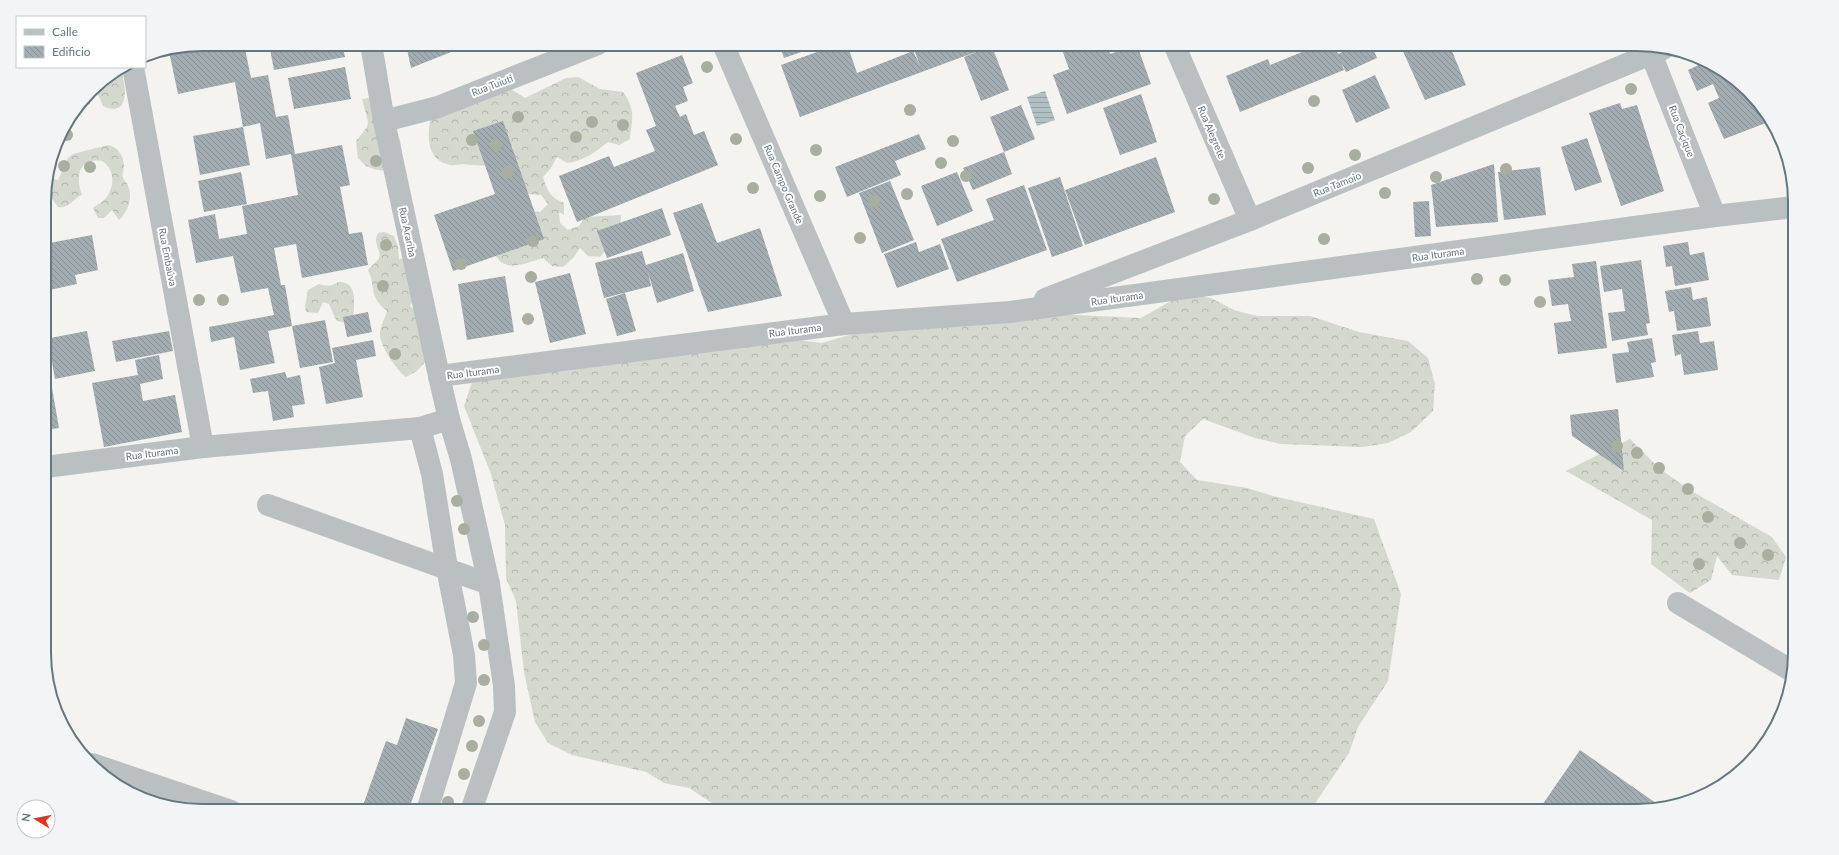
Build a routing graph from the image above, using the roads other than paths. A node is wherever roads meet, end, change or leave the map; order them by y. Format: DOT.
graph roads {
  1 [pos="372,51"];
  2 [pos="580,51"];
  3 [pos="726,51"];
  4 [pos="1177,51"];
  5 [pos="1651,51"];
  6 [pos="1655,52"];
  7 [pos="133,68"];
  8 [pos="384,121"];
  9 [pos="1788,208"];
  10 [pos="1715,216"];
  11 [pos="1250,220"];
  12 [pos="1010,312"];
  13 [pos="844,324"];
  14 [pos="439,376"];
  15 [pos="449,419"];
  16 [pos="420,428"];
  17 [pos="203,447"];
  18 [pos="51,466"];
  19 [pos="268,505"];
  20 [pos="447,568"];
  21 [pos="489,584"];
  22 [pos="1678,603"];
  23 [pos="1787,668"];
  24 [pos="103,768"];
  25 [pos="210,804"];
  26 [pos="429,804"];
  27 [pos="473,804"];
  1 -- 8 [label="street, Rua Araríba"];
  2 -- 8 [label="street, Rua Tuiuti"];
  3 -- 13 [label="street, Rua Campo Grande"];
  4 -- 11 [label="street, Rua Alegrete"];
  5 -- 11 [label="street, Rua Tamoio"];
  6 -- 10 [label="street, Rua Caçique"];
  7 -- 17 [label="street, Rua Embaúva"];
  8 -- 14 [label="street, Rua Araríba"];
  9 -- 10 [label="street, Rua Iturama"];
  10 -- 12 [label="street, Rua Iturama"];
  11 -- 12 [label="street, Rua Tamoio"];
  12 -- 13 [label="street, Rua Iturama"];
  13 -- 14 [label="street, Rua Iturama"];
  14 -- 15 [label="street, Rua Araríba"];
  15 -- 16 [label="street, Rua Iturama"];
  15 -- 21 [label="street, Rua Araríba"];
  16 -- 17 [label="street, Rua Iturama"];
  16 -- 20 [label="street"];
  17 -- 18 [label="street, Rua Iturama"];
  19 -- 20 [label="street"];
  20 -- 21 [label="street"];
  20 -- 26 [label="street"];
  21 -- 27 [label="street, Rua Araríba"];
  22 -- 23 [label="street"];
  24 -- 25 [label="street"];
}
